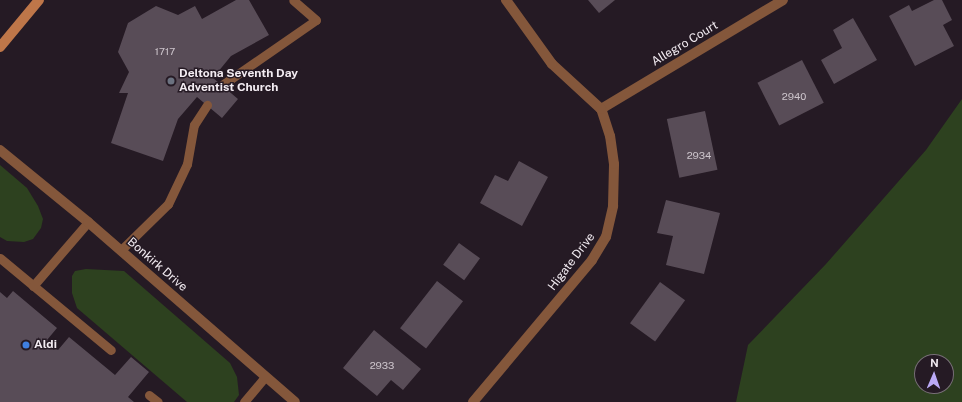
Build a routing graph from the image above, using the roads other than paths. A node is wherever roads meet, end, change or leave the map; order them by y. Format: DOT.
graph roads {
  1 [pos="39,0"];
  2 [pos="293,0"];
  3 [pos="506,0"];
  4 [pos="784,0"];
  5 [pos="0,47"];
  6 [pos="222,85"];
  7 [pos="206,105"];
  8 [pos="601,109"];
  9 [pos="0,150"];
  10 [pos="88,222"];
  11 [pos="121,250"];
  12 [pos="0,258"];
  13 [pos="33,286"];
  14 [pos="111,350"];
  15 [pos="265,377"];
  16 [pos="149,395"];
  17 [pos="158,402"];
  18 [pos="244,402"];
  19 [pos="295,402"];
  20 [pos="473,402"];
  1 -- 5 [label="street"];
  2 -- 6 [label="lane"];
  3 -- 8 [label="street, Higate Drive"];
  4 -- 8 [label="street, Allegro Court"];
  7 -- 11 [label="lane"];
  8 -- 20 [label="street, Higate Drive"];
  9 -- 10 [label="street, Bonkirk Drive"];
  10 -- 11 [label="street, Bonkirk Drive"];
  10 -- 13 [label="lane"];
  11 -- 15 [label="street, Bonkirk Drive"];
  12 -- 13 [label="lane"];
  13 -- 14 [label="lane"];
  15 -- 18 [label="lane"];
  15 -- 19 [label="street, Bonkirk Drive"];
  16 -- 17 [label="lane"];
}
